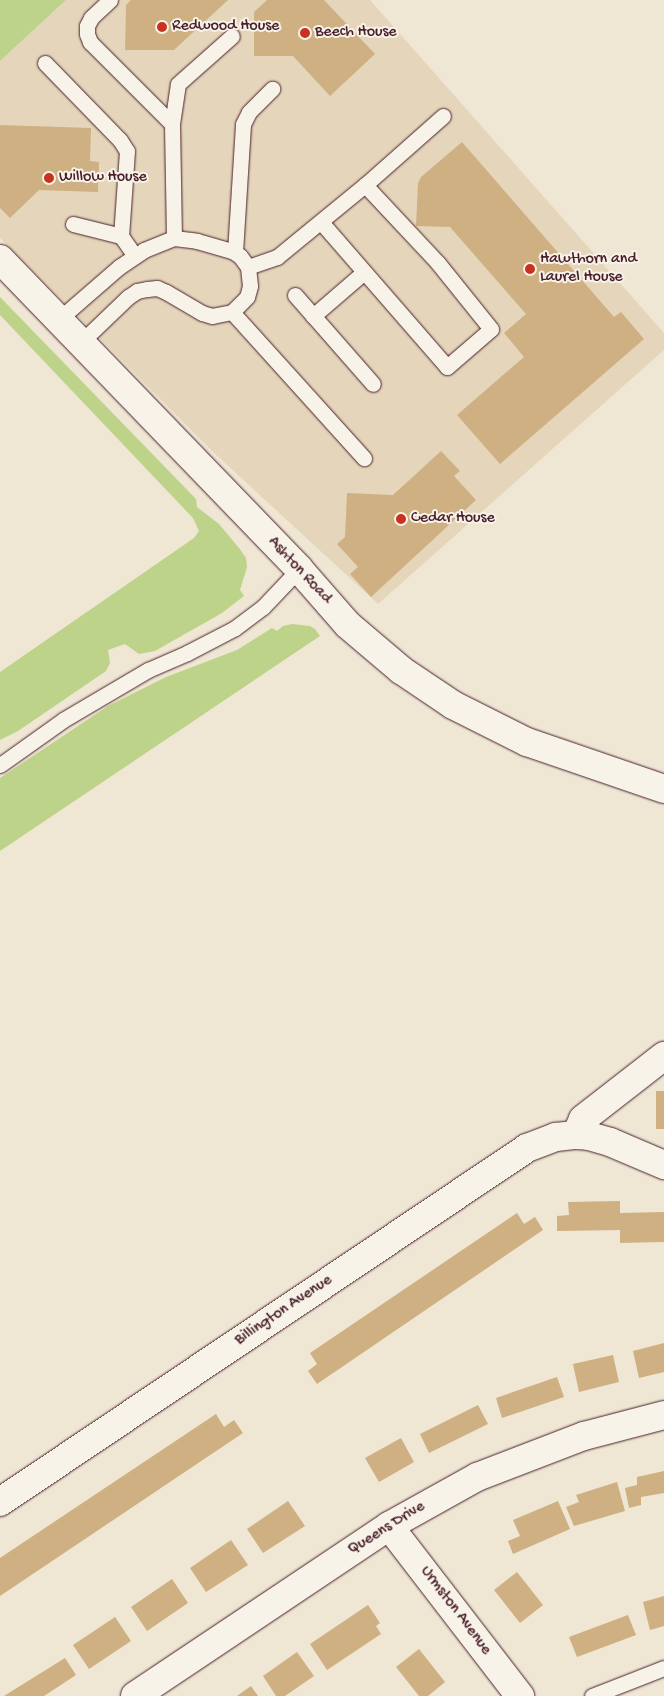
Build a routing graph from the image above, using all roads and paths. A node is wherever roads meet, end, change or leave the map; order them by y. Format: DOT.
graph roads {
  1 [pos="110,0"];
  2 [pos="232,36"];
  3 [pos="45,63"];
  4 [pos="272,89"];
  5 [pos="443,116"];
  6 [pos="172,124"];
  7 [pos="365,185"];
  8 [pos="321,222"];
  9 [pos="73,224"];
  10 [pos="121,236"];
  11 [pos="174,238"];
  12 [pos="235,252"];
  13 [pos="135,256"];
  14 [pos="0,259"];
  15 [pos="248,267"];
  16 [pos="364,272"];
  17 [pos="295,295"];
  18 [pos="232,312"];
  19 [pos="313,316"];
  20 [pos="58,320"];
  21 [pos="80,343"];
  22 [pos="373,384"];
  23 [pos="364,458"];
  24 [pos="299,570"];
  25 [pos="0,765"];
  26 [pos="664,789"];
  27 [pos="664,1056"];
  28 [pos="576,1135"];
  29 [pos="664,1165"];
  30 [pos="664,1415"];
  31 [pos="0,1502"];
  32 [pos="389,1526"];
  33 [pos="664,1668"];
  34 [pos="135,1696"];
  35 [pos="520,1696"];
  36 [pos="592,1696"];
  1 -- 6 [label="lane"];
  2 -- 6 [label="lane"];
  3 -- 10 [label="lane"];
  4 -- 12 [label="lane"];
  5 -- 7 [label="lane"];
  6 -- 11 [label="lane"];
  7 -- 8 [label="lane"];
  7 -- 16 [label="lane"];
  8 -- 15 [label="lane"];
  8 -- 16 [label="lane"];
  9 -- 10 [label="lane"];
  10 -- 13 [label="lane"];
  11 -- 12 [label="lane"];
  11 -- 13 [label="lane"];
  12 -- 15 [label="lane"];
  13 -- 20 [label="lane"];
  14 -- 20 [label="street, Ashton Road"];
  15 -- 18 [label="lane"];
  16 -- 19 [label="lane"];
  17 -- 19 [label="lane"];
  18 -- 21 [label="lane"];
  18 -- 23 [label="lane"];
  19 -- 22 [label="lane"];
  20 -- 21 [label="street, Ashton Road"];
  21 -- 24 [label="street, Ashton Road"];
  24 -- 25 [label="lane"];
  24 -- 26 [label="street, Ashton Road"];
  27 -- 28 [label="street"];
  28 -- 29 [label="street, Billington Avenue"];
  28 -- 31 [label="street, Billington Avenue"];
  30 -- 32 [label="street, Queens Drive"];
  32 -- 34 [label="street, Queens Drive"];
  32 -- 35 [label="street, Urmston Avenue"];
  33 -- 36 [label="lane"];
}
